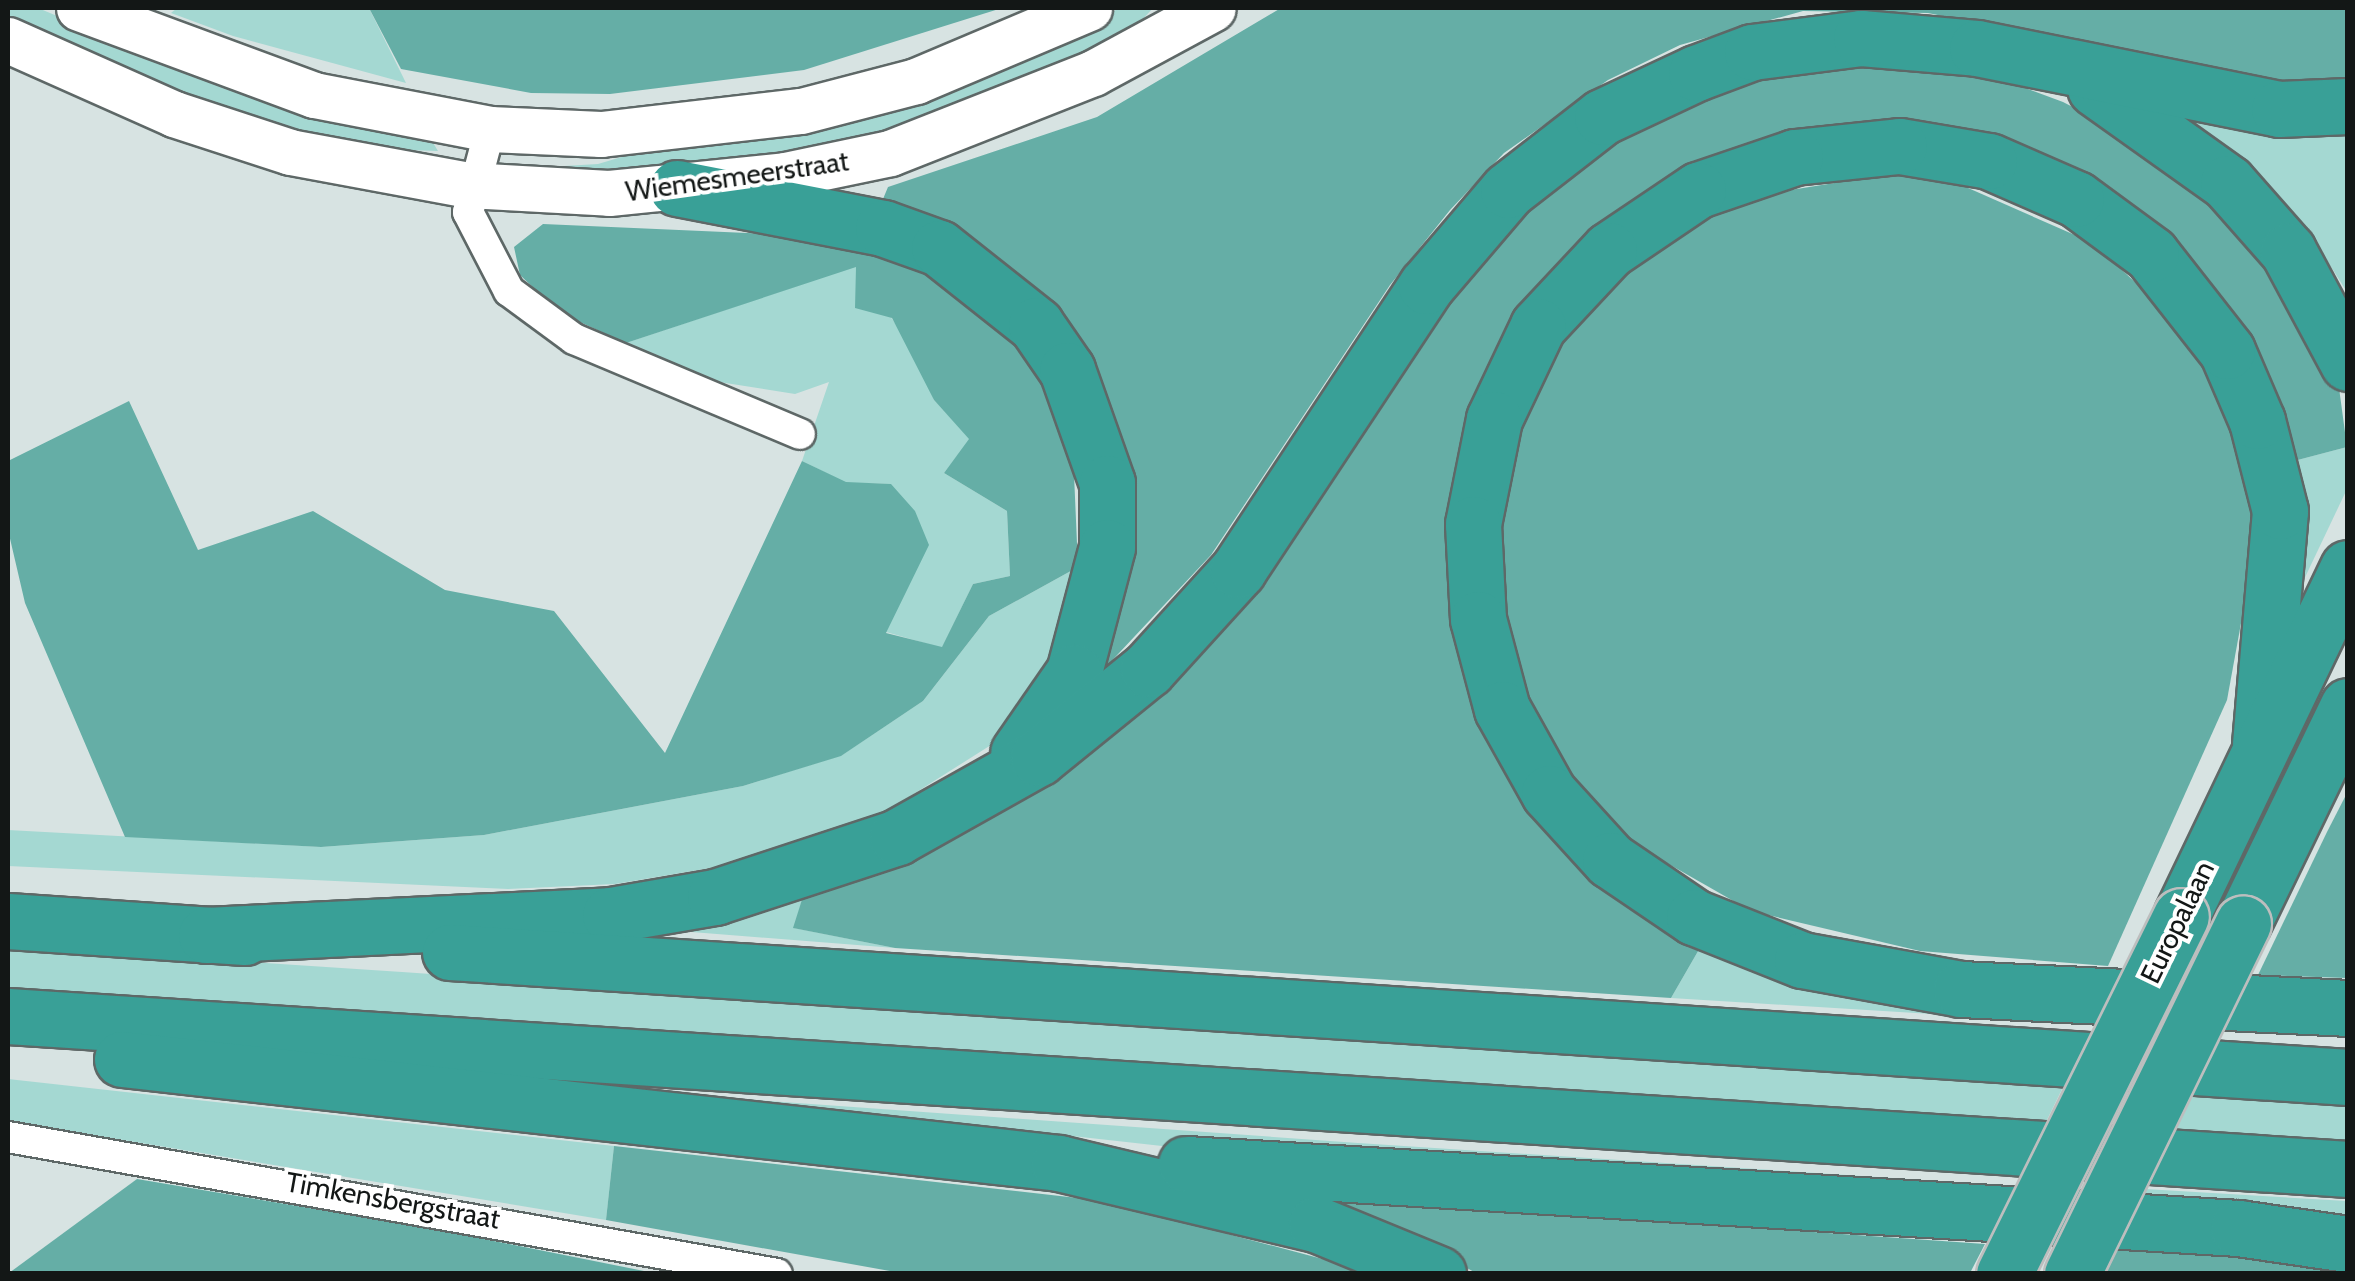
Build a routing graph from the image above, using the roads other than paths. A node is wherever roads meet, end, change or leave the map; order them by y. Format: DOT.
graph roads {
  1 [pos="78,8"];
  2 [pos="1089,8"];
  3 [pos="1213,8"];
  4 [pos="8,40"];
  5 [pos="2055,63"];
  6 [pos="2348,106"];
  7 [pos="490,129"];
  8 [pos="468,185"];
  9 [pos="677,188"];
  10 [pos="2348,364"];
  11 [pos="800,434"];
  12 [pos="2348,568"];
  13 [pos="2348,706"];
  14 [pos="2260,744"];
  15 [pos="998,779"];
  16 [pos="8,921"];
  17 [pos="206,935"];
  18 [pos="2348,1008"];
  19 [pos="23,1017"];
  20 [pos="2348,1076"];
  21 [pos="8,1137"];
  22 [pos="1059,1163"];
  23 [pos="2348,1169"];
  24 [pos="2348,1244"];
  25 [pos="777,1274"];
  26 [pos="1438,1274"];
  27 [pos="2004,1274"];
  28 [pos="2072,1274"];
  1 -- 7 [label="main road, Wiemesmeerstraat"];
  2 -- 7 [label="main road, Wiemesmeerstraat"];
  3 -- 9 [label="main road, Wiemesmeerstraat"];
  4 -- 8 [label="main road, Wiemesmeerstraat"];
  5 -- 6 [label="highway"];
  5 -- 10 [label="highway"];
  5 -- 15 [label="highway"];
  7 -- 8 [label="street"];
  8 -- 9 [label="main road, Wiemesmeerstraat"];
  8 -- 11 [label="street"];
  9 -- 15 [label="highway"];
  12 -- 14 [label="highway, Europalaan"];
  13 -- 28 [label="highway, bridge"];
  14 -- 18 [label="highway"];
  14 -- 27 [label="highway, Europalaan, bridge"];
  15 -- 17 [label="highway"];
  16 -- 17 [label="highway"];
  17 -- 20 [label="highway"];
  19 -- 22 [label="highway"];
  19 -- 23 [label="highway"];
  21 -- 25 [label="street, Timkensbergstraat"];
  22 -- 24 [label="highway"];
  22 -- 26 [label="highway"];
}
